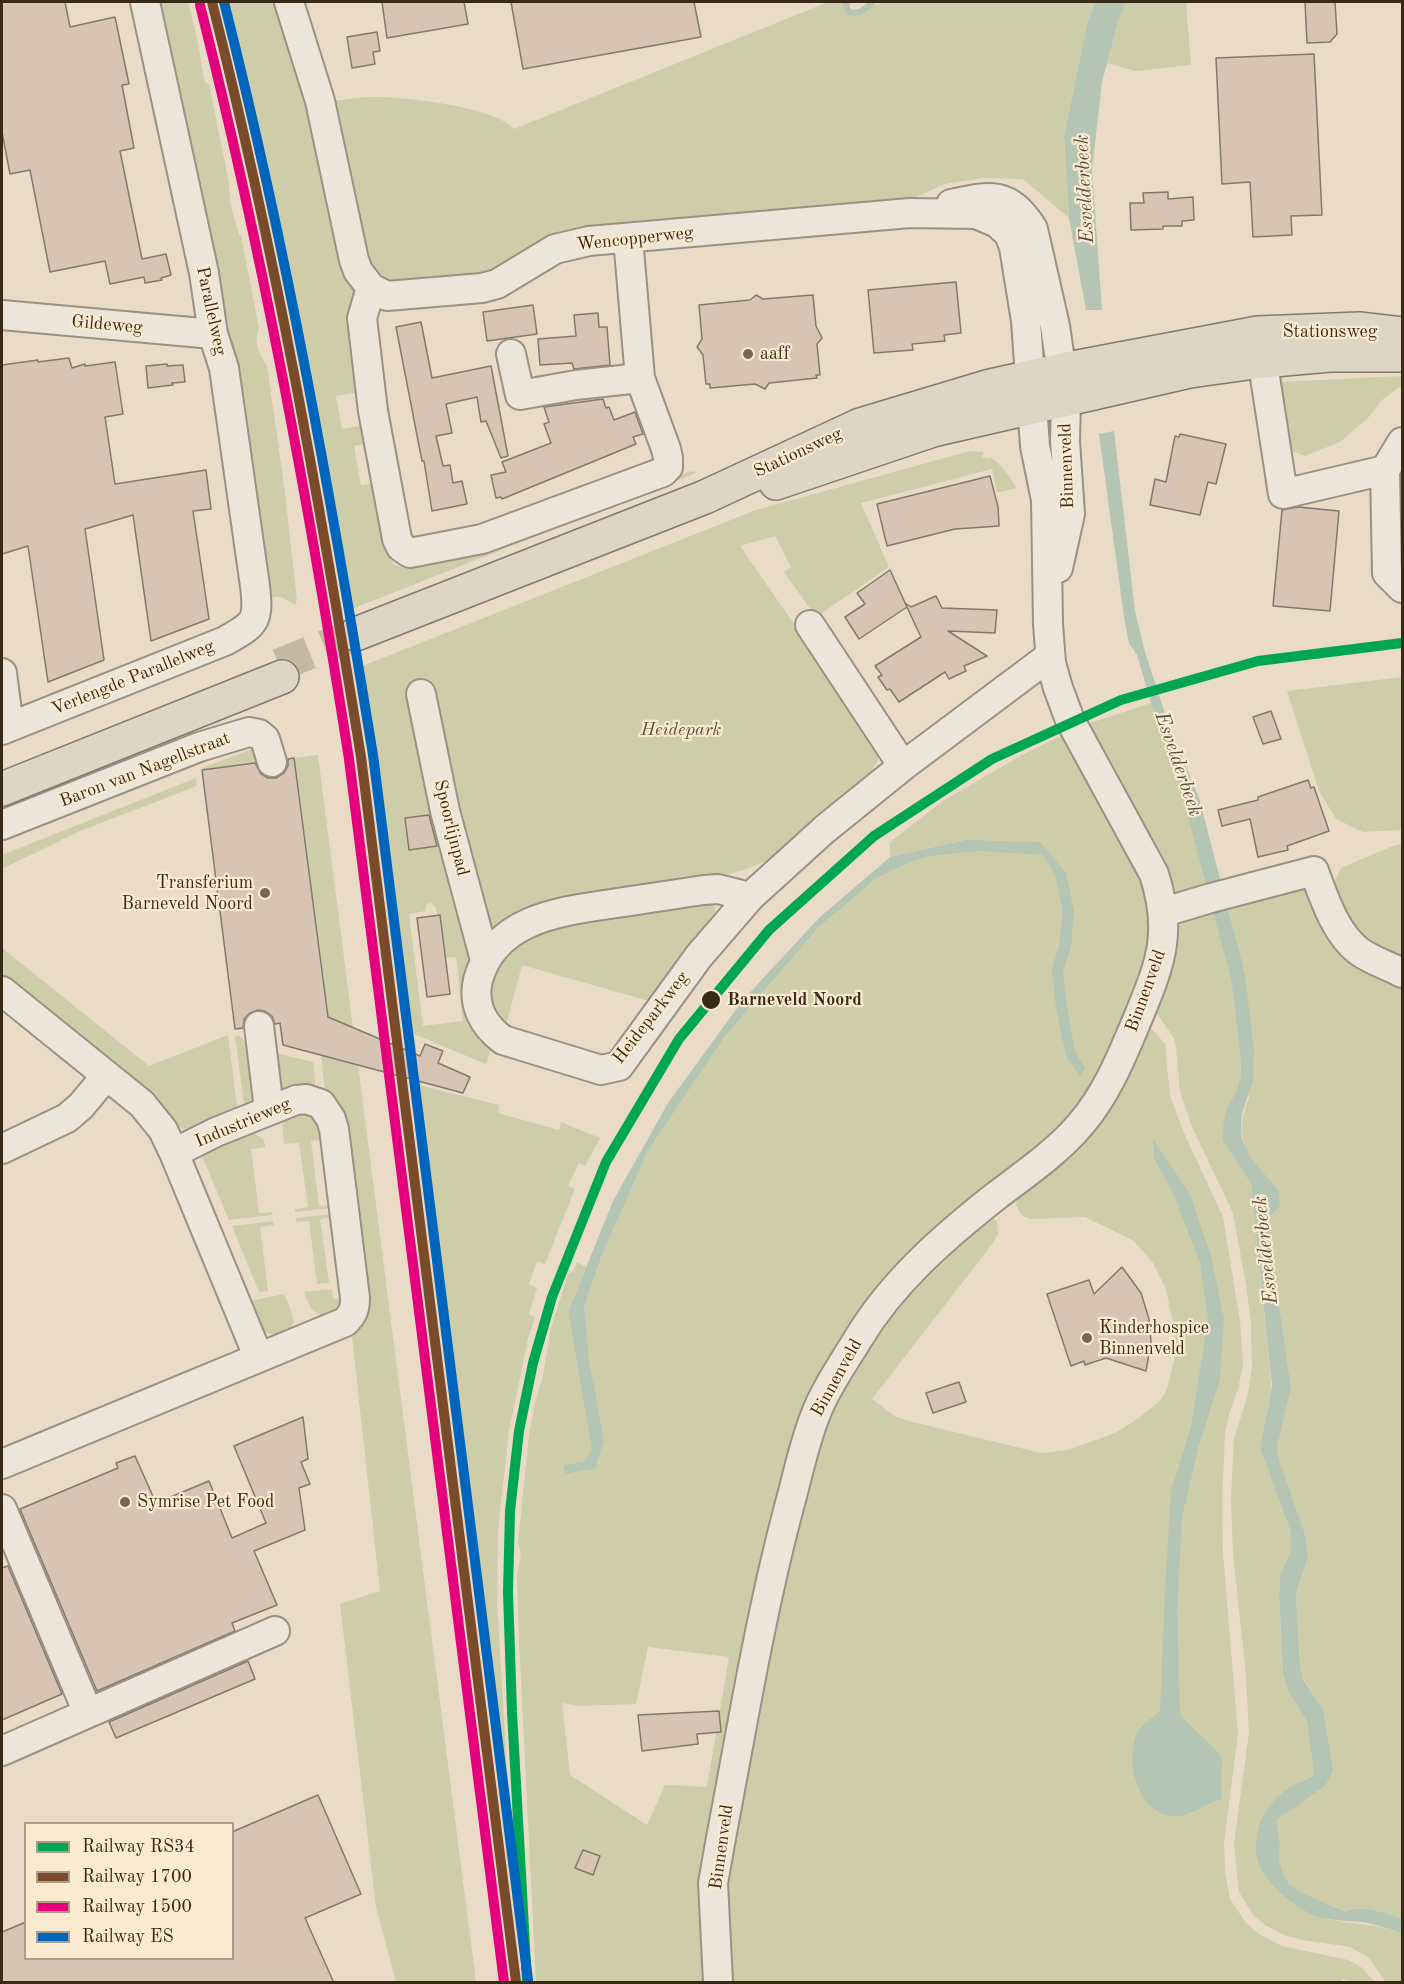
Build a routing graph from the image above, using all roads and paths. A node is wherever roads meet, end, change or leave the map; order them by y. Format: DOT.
graph roads {
  1 [pos="145,2"];
  2 [pos="289,2"];
  3 [pos="628,238"];
  4 [pos="371,288"];
  5 [pos="2,315"];
  6 [pos="213,334"];
  7 [pos="1402,334"];
  8 [pos="1260,347"];
  9 [pos="511,354"];
  10 [pos="1402,355"];
  11 [pos="640,378"];
  12 [pos="1048,388"];
  13 [pos="1402,442"];
  14 [pos="1385,470"];
  15 [pos="1402,588"];
  16 [pos="253,623"];
  17 [pos="810,625"];
  18 [pos="357,641"];
  19 [pos="1050,656"];
  20 [pos="2,674"];
  21 [pos="421,694"];
  22 [pos="5,728"];
  23 [pos="272,762"];
  24 [pos="903,766"];
  25 [pos="2,775"];
  26 [pos="2,789"];
  27 [pos="2,825"];
  28 [pos="750,897"];
  29 [pos="1164,912"];
  30 [pos="485,960"];
  31 [pos="1402,973"];
  32 [pos="2,991"];
  33 [pos="259,1026"];
  34 [pos="106,1076"];
  35 [pos="269,1109"];
  36 [pos="2,1149"];
  37 [pos="174,1153"];
  38 [pos="258,1356"];
  39 [pos="2,1464"];
  40 [pos="2,1509"];
  41 [pos="275,1631"];
  42 [pos="88,1713"];
  43 [pos="2,1751"];
  44 [pos="718,1983"];
  1 -- 6 [label="street, Parallelweg"];
  2 -- 4 [label="street"];
  3 -- 4 [label="street, Wencopperweg"];
  3 -- 11 [label="street"];
  3 -- 12 [label="street, Wencopperweg"];
  4 -- 11 [label="street"];
  5 -- 6 [label="street, Gildeweg"];
  6 -- 16 [label="street, Parallelweg"];
  7 -- 8 [label="main road, Stationsweg"];
  8 -- 10 [label="main road, Stationsweg"];
  8 -- 12 [label="main road, Stationsweg"];
  8 -- 14 [label="street"];
  9 -- 11 [label="street"];
  12 -- 18 [label="main road, Stationsweg"];
  12 -- 19 [label="street, Binnenveld"];
  13 -- 14 [label="street"];
  14 -- 15 [label="street"];
  16 -- 22 [label="street, Verlengde Parallelweg"];
  17 -- 24 [label="street"];
  19 -- 24 [label="street, Heideparkweg"];
  19 -- 29 [label="street, Binnenveld"];
  20 -- 22 [label="street, Verlengde Parallelweg"];
  21 -- 30 [label="street, Spoorlijnpad"];
  23 -- 27 [label="street, Baron van Nagellstraat"];
  24 -- 28 [label="street, Heideparkweg"];
  25 -- 26 [label="main road, Baron van Nagellstraat"];
  28 -- 30 [label="street, Heideparkweg"];
  28 -- 30 [label="street, Heideparkweg"];
  29 -- 31 [label="street"];
  29 -- 44 [label="street, Binnenveld"];
  32 -- 34 [label="street"];
  33 -- 35 [label="street"];
  34 -- 36 [label="street"];
  34 -- 37 [label="street"];
  35 -- 37 [label="street, Industrieweg"];
  35 -- 38 [label="street, Industrieweg"];
  37 -- 38 [label="street, Industrieweg"];
  38 -- 39 [label="street, Industrieweg"];
  40 -- 42 [label="street"];
  41 -- 42 [label="street"];
  42 -- 43 [label="street"];
}
